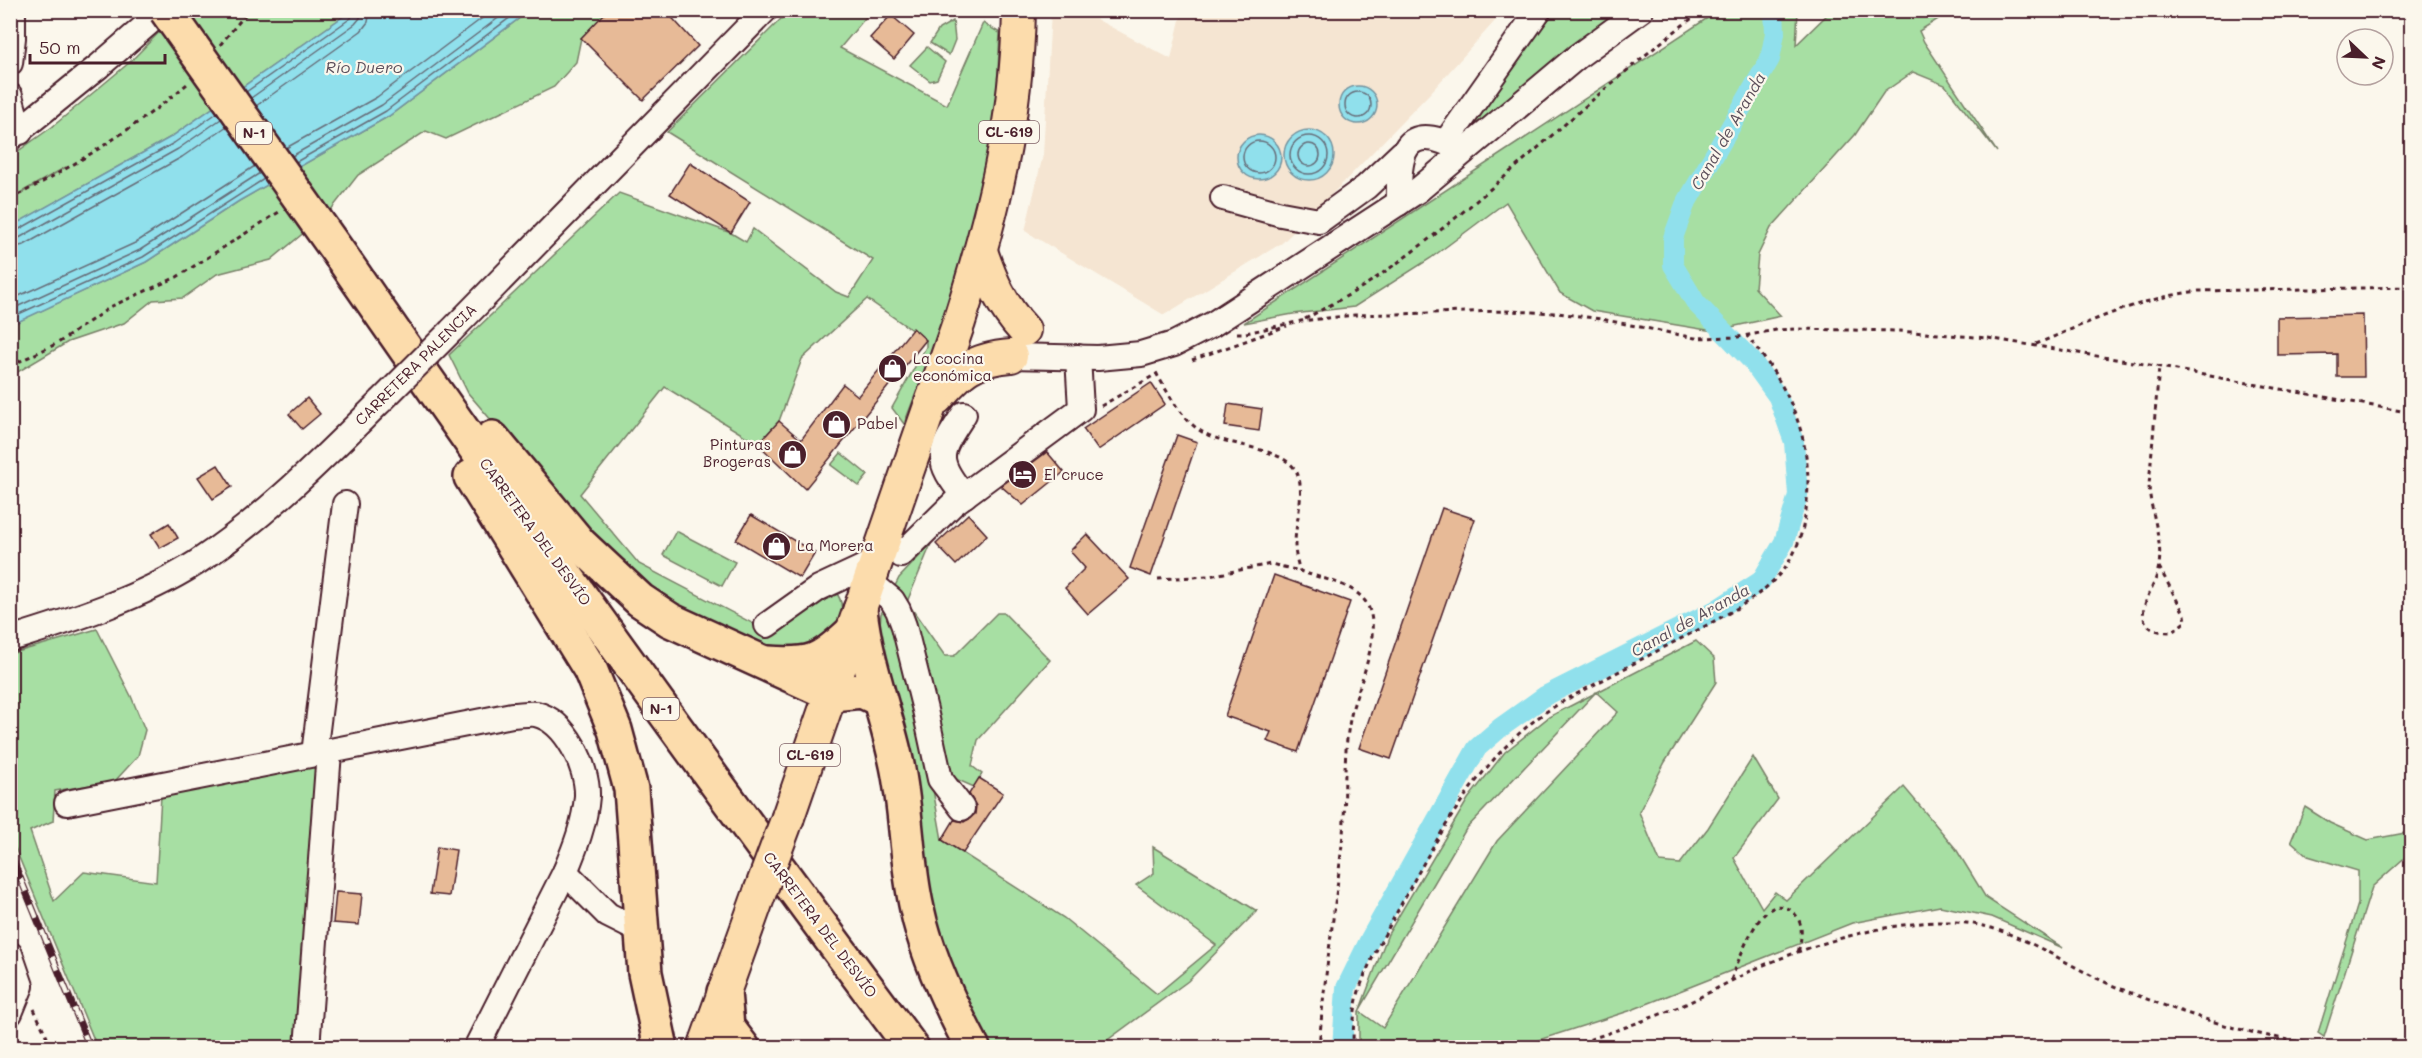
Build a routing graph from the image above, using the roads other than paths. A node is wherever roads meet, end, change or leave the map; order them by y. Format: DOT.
graph roads {
  1 [pos="12,10"];
  2 [pos="160,10"];
  3 [pos="166,10"];
  4 [pos="765,10"];
  5 [pos="1019,10"];
  6 [pos="1539,10"];
  7 [pos="1641,10"];
  8 [pos="10,63"];
  9 [pos="10,96"];
  10 [pos="15,135"];
  11 [pos="1455,147"];
  12 [pos="1402,153"];
  13 [pos="1224,198"];
  14 [pos="1399,203"];
  15 [pos="981,251"];
  16 [pos="959,322"];
  17 [pos="1017,343"];
  18 [pos="409,356"];
  19 [pos="1078,357"];
  20 [pos="931,406"];
  21 [pos="964,414"];
  22 [pos="964,496"];
  23 [pos="345,504"];
  24 [pos="872,588"];
  25 [pos="767,626"];
  26 [pos="10,639"];
  27 [pos="763,663"];
  28 [pos="832,694"];
  29 [pos="879,699"];
  30 [pos="322,753"];
  31 [pos="68,803"];
  32 [pos="962,808"];
  33 [pos="565,872"];
  34 [pos="642,932"];
  35 [pos="10,954"];
  36 [pos="724,992"];
  37 [pos="10,1013"];
  38 [pos="307,1047"];
  39 [pos="476,1047"];
  40 [pos="661,1047"];
  41 [pos="704,1047"];
  42 [pos="743,1047"];
  43 [pos="912,1047"];
  44 [pos="973,1047"];
  1 -- 8 [label="street"];
  2 -- 10 [label="street"];
  3 -- 18 [label="highway, CARRETERA DEL DESVÍO / N-1, bridge"];
  4 -- 26 [label="street, CARRETERA PALENCIA, bridge"];
  5 -- 15 [label="main road, CL-619"];
  6 -- 11 [label="street"];
  7 -- 11 [label="street"];
  9 -- 10 [label="street"];
  11 -- 12 [label="street"];
  11 -- 14 [label="street"];
  12 -- 13 [label="street"];
  12 -- 14 [label="street"];
  14 -- 19 [label="street"];
  15 -- 16 [label="main road, CL-619"];
  15 -- 17 [label="main road"];
  16 -- 17 [label="main road"];
  16 -- 20 [label="main road, CL-619"];
  17 -- 19 [label="street"];
  17 -- 20 [label="main road"];
  18 -- 27 [label="highway, N-1"];
  18 -- 34 [label="highway, N-1"];
  18 -- 43 [label="highway, CARRETERA DEL DESVÍO / N-1"];
  19 -- 22 [label="street"];
  20 -- 24 [label="main road, CL-619"];
  21 -- 22 [label="street"];
  22 -- 24 [label="street"];
  23 -- 30 [label="street"];
  24 -- 25 [label="street"];
  24 -- 27 [label="highway"];
  24 -- 28 [label="main road, CL-619"];
  24 -- 29 [label="highway"];
  24 -- 32 [label="street"];
  27 -- 28 [label="highway, N-1"];
  28 -- 29 [label="highway, N-1"];
  28 -- 36 [label="main road, CL-619, bridge"];
  29 -- 44 [label="highway"];
  30 -- 31 [label="street"];
  30 -- 33 [label="street"];
  30 -- 38 [label="street"];
  33 -- 34 [label="street"];
  33 -- 39 [label="street"];
  34 -- 40 [label="highway, N-1"];
  35 -- 37 [label="street"];
  36 -- 41 [label="main road, CL-619"];
  36 -- 42 [label="highway"];
}
